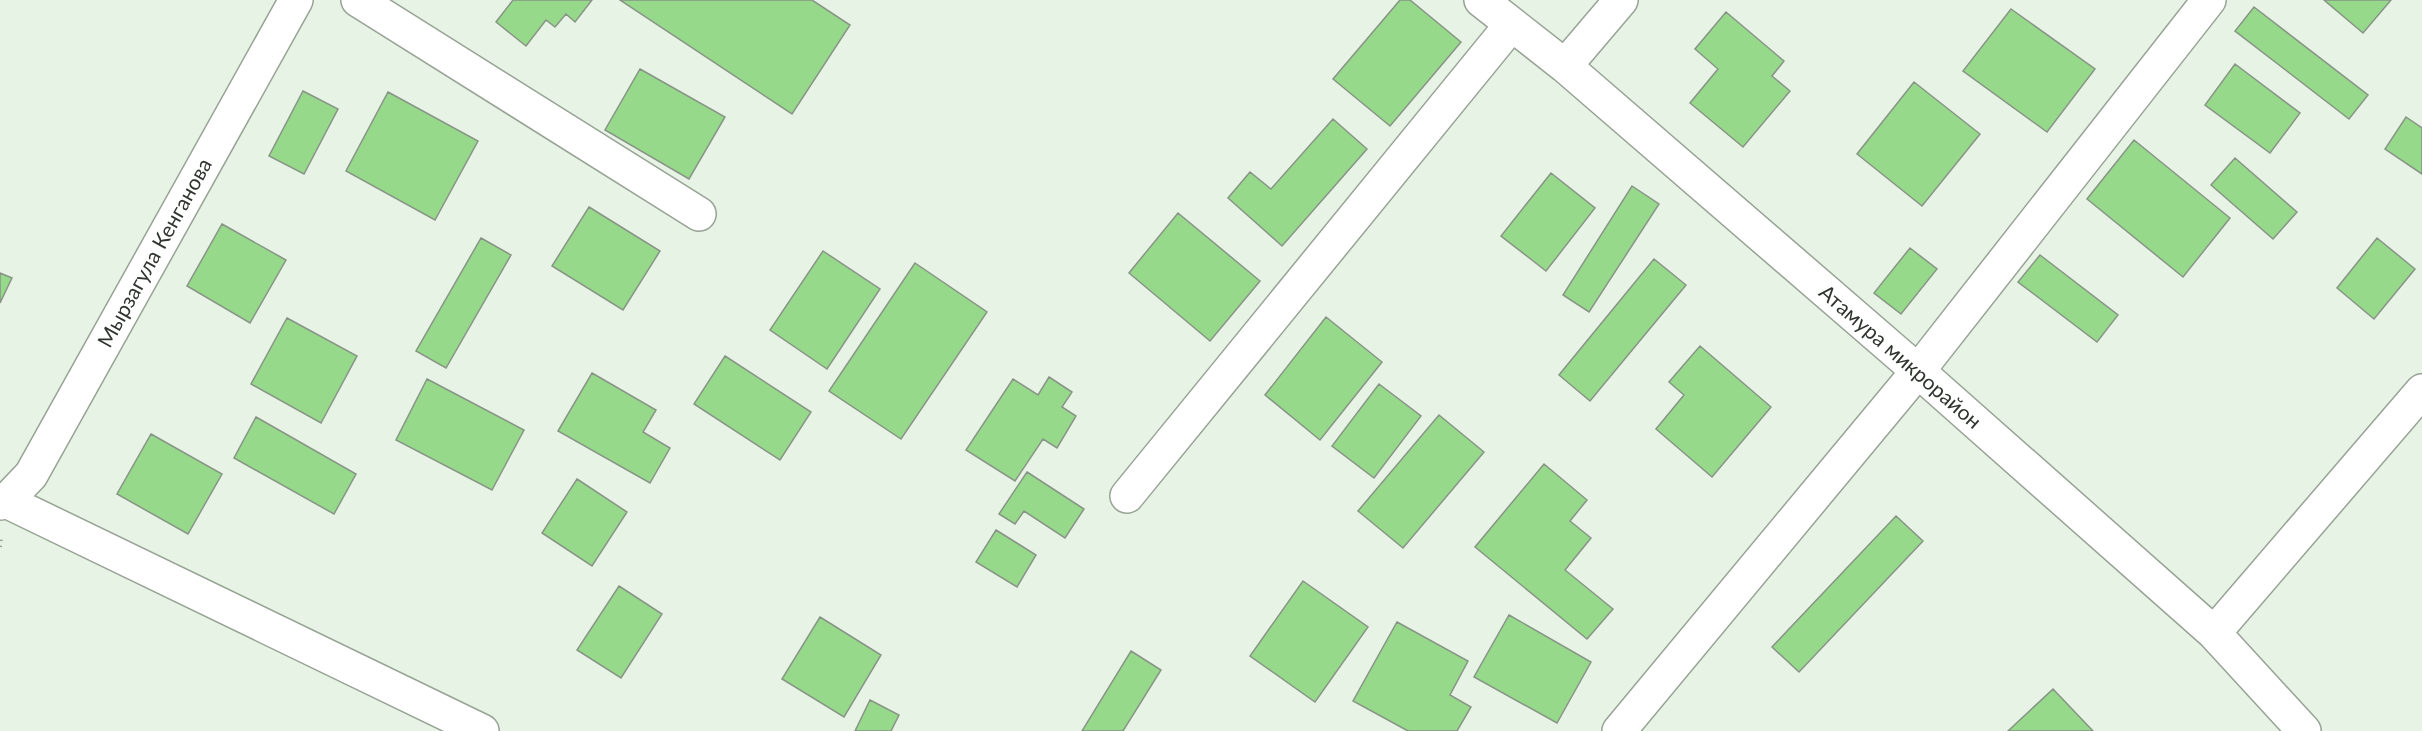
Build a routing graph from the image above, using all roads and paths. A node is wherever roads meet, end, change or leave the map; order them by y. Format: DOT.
graph roads {
  1 [pos="296,0"];
  2 [pos="358,0"];
  3 [pos="1481,0"];
  4 [pos="1621,0"];
  5 [pos="2209,0"];
  6 [pos="1511,25"];
  7 [pos="1565,66"];
  8 [pos="699,214"];
  9 [pos="1918,371"];
  10 [pos="2422,391"];
  11 [pos="1127,496"];
  12 [pos="3,502"];
  13 [pos="2214,633"];
  14 [pos="482,731"];
  15 [pos="1619,731"];
  16 [pos="2304,731"];
  1 -- 12 [label="street, Мырзагула Кенганова"];
  2 -- 8 [label="street"];
  3 -- 6 [label="street, Атамура микрорайон"];
  4 -- 7 [label="street"];
  5 -- 9 [label="street"];
  6 -- 7 [label="street, Атамура микрорайон"];
  6 -- 11 [label="street"];
  7 -- 9 [label="street, Атамура микрорайон"];
  9 -- 13 [label="street, Атамура микрорайон"];
  9 -- 15 [label="street"];
  10 -- 13 [label="street"];
  12 -- 14 [label="street"];
  13 -- 16 [label="street, Атамура микрорайон"];
}
